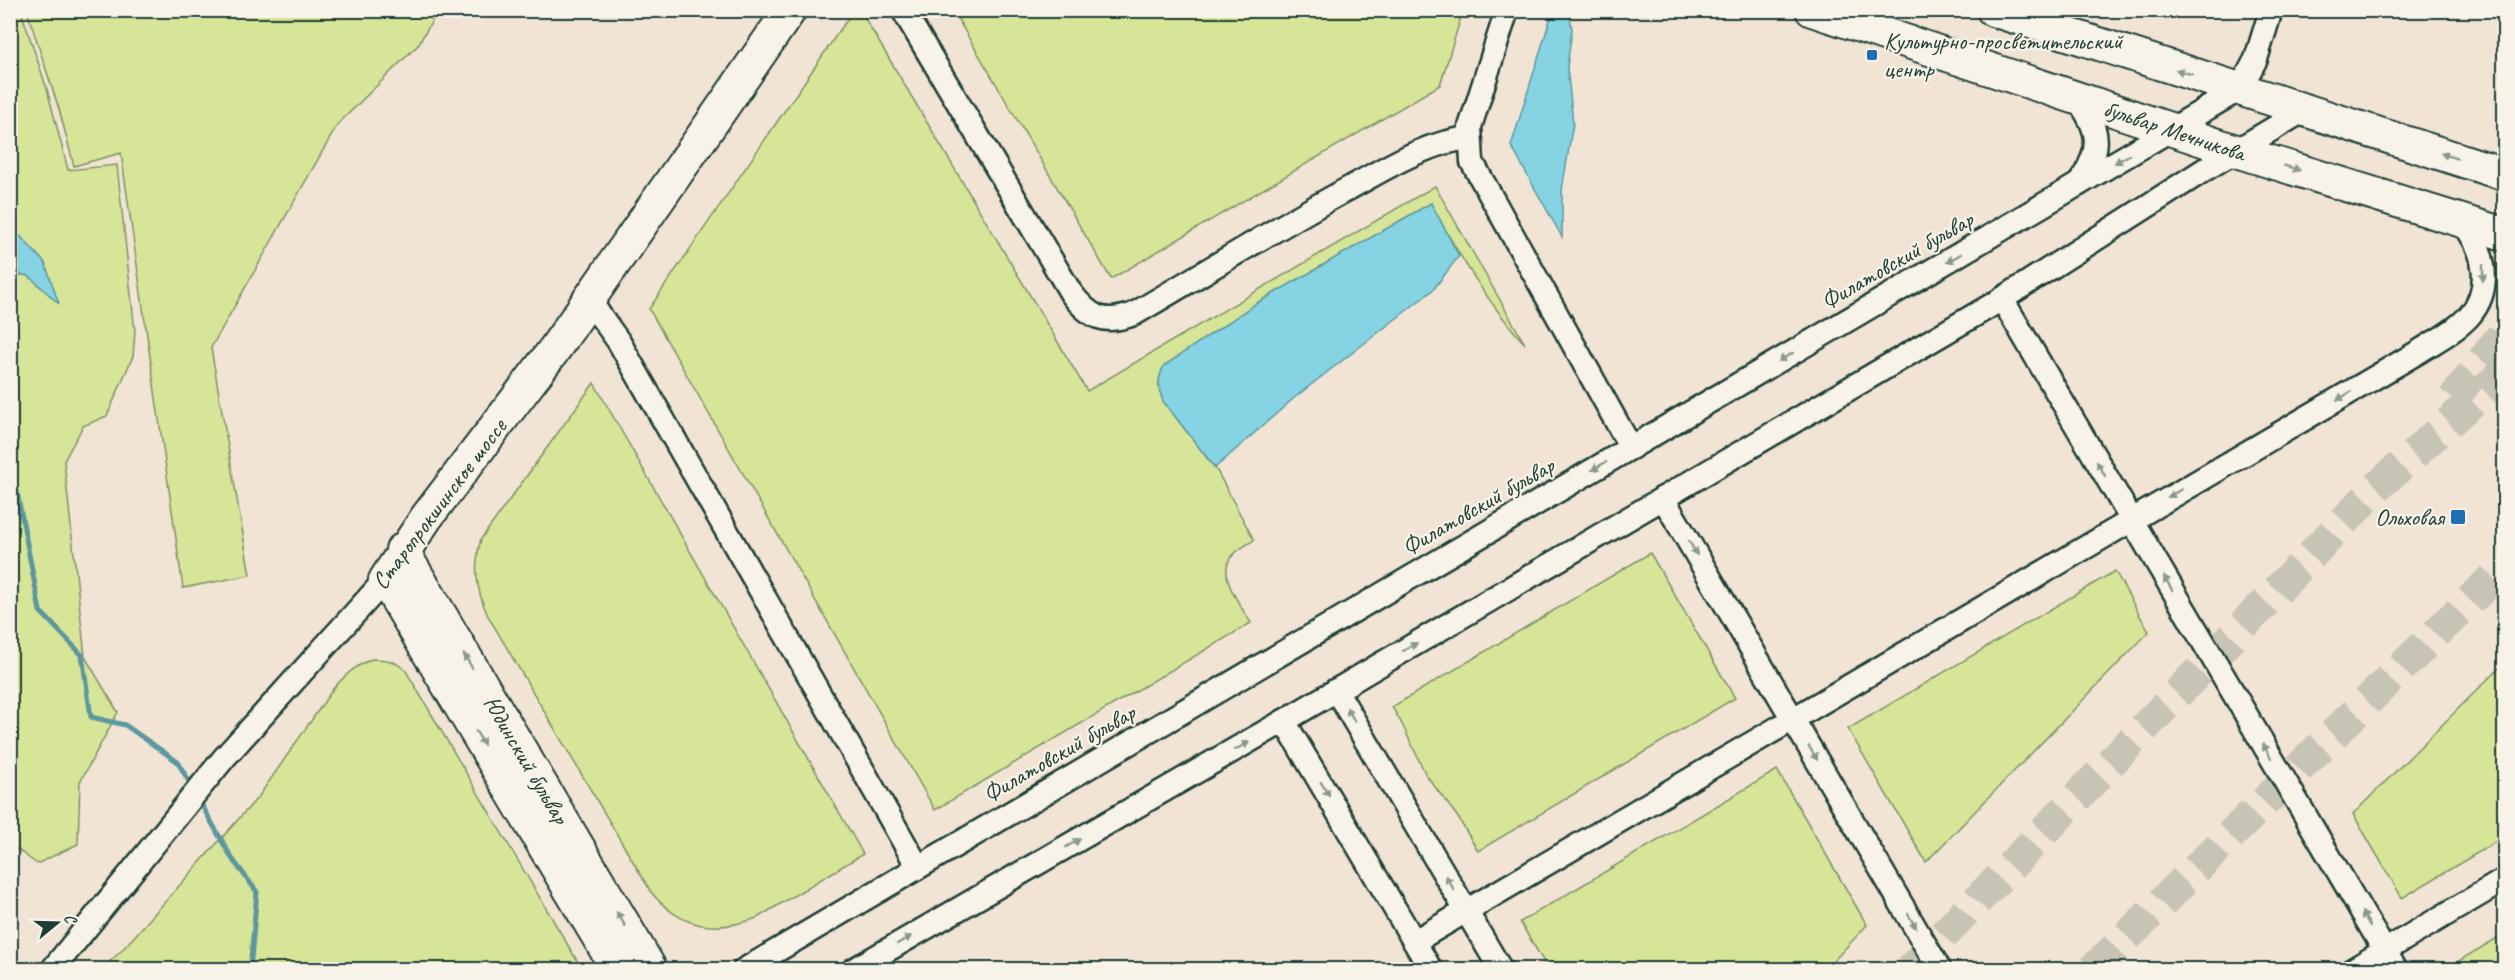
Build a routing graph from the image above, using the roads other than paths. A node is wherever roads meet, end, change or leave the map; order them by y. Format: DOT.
graph roads {
  1 [pos="790,10"];
  2 [pos="903,10"];
  3 [pos="1506,10"];
  4 [pos="1812,10"];
  5 [pos="1993,10"];
  6 [pos="2271,10"];
  7 [pos="2240,89"];
  8 [pos="2075,96"];
  9 [pos="2306,110"];
  10 [pos="2172,129"];
  11 [pos="1469,138"];
  12 [pos="2236,151"];
  13 [pos="2505,174"];
  14 [pos="2079,184"];
  15 [pos="2461,221"];
  16 [pos="2505,234"];
  17 [pos="2002,299"];
  18 [pos="589,300"];
  19 [pos="1631,448"];
  20 [pos="1663,498"];
  21 [pos="2131,519"];
  22 [pos="402,550"];
  23 [pos="385,580"];
  24 [pos="1336,690"];
  25 [pos="1793,718"];
  26 [pos="1284,721"];
  27 [pos="918,867"];
  28 [pos="2505,880"];
  29 [pos="1466,911"];
  30 [pos="1414,941"];
  31 [pos="2390,960"];
  32 [pos="52,969"];
  33 [pos="618,969"];
  34 [pos="651,969"];
  35 [pos="744,969"];
  36 [pos="853,969"];
  37 [pos="1431,969"];
  38 [pos="1501,969"];
  39 [pos="1940,969"];
  40 [pos="2352,969"];
  1 -- 18 [label="street, Старопрокшинское шоссе"];
  2 -- 11 [label="street"];
  3 -- 11 [label="street"];
  4 -- 8 [label="street, бульвар Мечникова"];
  7 -- 5 [label="street, one-way"];
  6 -- 7 [label="street"];
  7 -- 9 [label="street"];
  7 -- 10 [label="street, Филатовский бульвар"];
  8 -- 10 [label="street, бульвар Мечникова"];
  8 -- 14 [label="street"];
  9 -- 12 [label="street"];
  13 -- 9 [label="street, one-way"];
  10 -- 12 [label="street, бульвар Мечникова"];
  10 -- 14 [label="street, Филатовский бульвар, one-way"];
  11 -- 19 [label="street"];
  12 -- 15 [label="street, бульвар Мечникова, one-way"];
  12 -- 17 [label="street"];
  14 -- 19 [label="street, Филатовский бульвар, one-way"];
  15 -- 16 [label="street, бульвар Мечникова"];
  15 -- 21 [label="street, one-way"];
  17 -- 20 [label="street"];
  21 -- 17 [label="street, one-way"];
  18 -- 22 [label="street, Старопрокшинское шоссе"];
  18 -- 27 [label="street"];
  19 -- 27 [label="street, Филатовский бульвар, one-way"];
  24 -- 20 [label="street, one-way"];
  20 -- 25 [label="street, one-way"];
  21 -- 25 [label="street"];
  31 -- 21 [label="street, one-way"];
  22 -- 23 [label="street, Старопрокшинское шоссе"];
  34 -- 22 [label="street, Юдинский бульвар, one-way"];
  23 -- 32 [label="street, Старопрокшинское шоссе"];
  23 -- 33 [label="street, Юдинский бульвар, one-way"];
  24 -- 26 [label="street"];
  29 -- 24 [label="street, one-way"];
  25 -- 29 [label="street"];
  25 -- 39 [label="street, one-way"];
  26 -- 30 [label="street, one-way"];
  36 -- 26 [label="street, one-way"];
  27 -- 35 [label="street, Филатовский бульвар"];
  28 -- 31 [label="street"];
  29 -- 30 [label="street"];
  29 -- 38 [label="street"];
  30 -- 37 [label="street"];
  31 -- 40 [label="street"];
}
